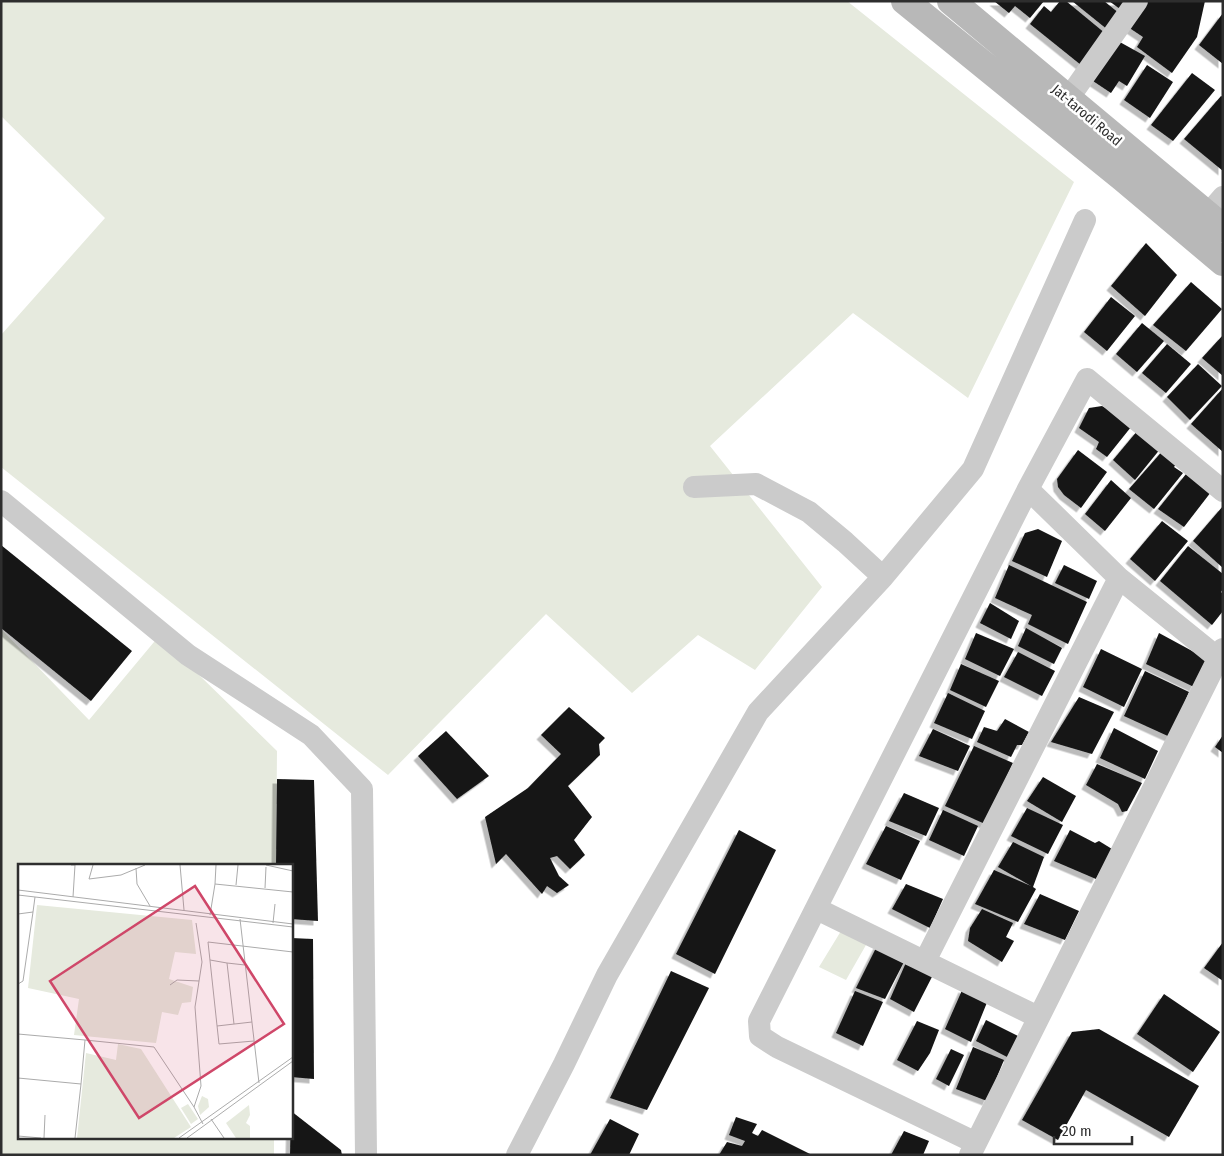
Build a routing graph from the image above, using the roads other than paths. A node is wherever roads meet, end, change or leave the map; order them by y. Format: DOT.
graph roads {
  1 [pos="905,1"];
  2 [pos="951,1"];
  3 [pos="1137,1"];
  4 [pos="1068,99"];
  5 [pos="1211,219"];
  6 [pos="1085,220"];
  7 [pos="1223,262"];
  8 [pos="694,487"];
  9 [pos="1028,489"];
  10 [pos="1223,491"];
  11 [pos="1,501"];
  12 [pos="883,577"];
  13 [pos="1120,578"];
  14 [pos="1221,654"];
  15 [pos="817,909"];
  16 [pos="925,961"];
  17 [pos="1038,1017"];
  18 [pos="973,1149"];
  19 [pos="366,1155"];
  20 [pos="517,1155"];
  1 -- 5 [label="street"];
  2 -- 4 [label="street, Jat-tarodi Road"];
  3 -- 4 [label="street"];
  4 -- 5 [label="street, Jat-tarodi Road"];
  5 -- 7 [label="street"];
  6 -- 12 [label="street"];
  8 -- 12 [label="street"];
  9 -- 10 [label="street"];
  9 -- 13 [label="street"];
  9 -- 15 [label="street"];
  11 -- 19 [label="street"];
  12 -- 20 [label="street"];
  13 -- 14 [label="street"];
  13 -- 16 [label="street"];
  14 -- 17 [label="street"];
  15 -- 16 [label="street"];
  15 -- 18 [label="street"];
  16 -- 17 [label="street"];
  17 -- 18 [label="street"];
}
